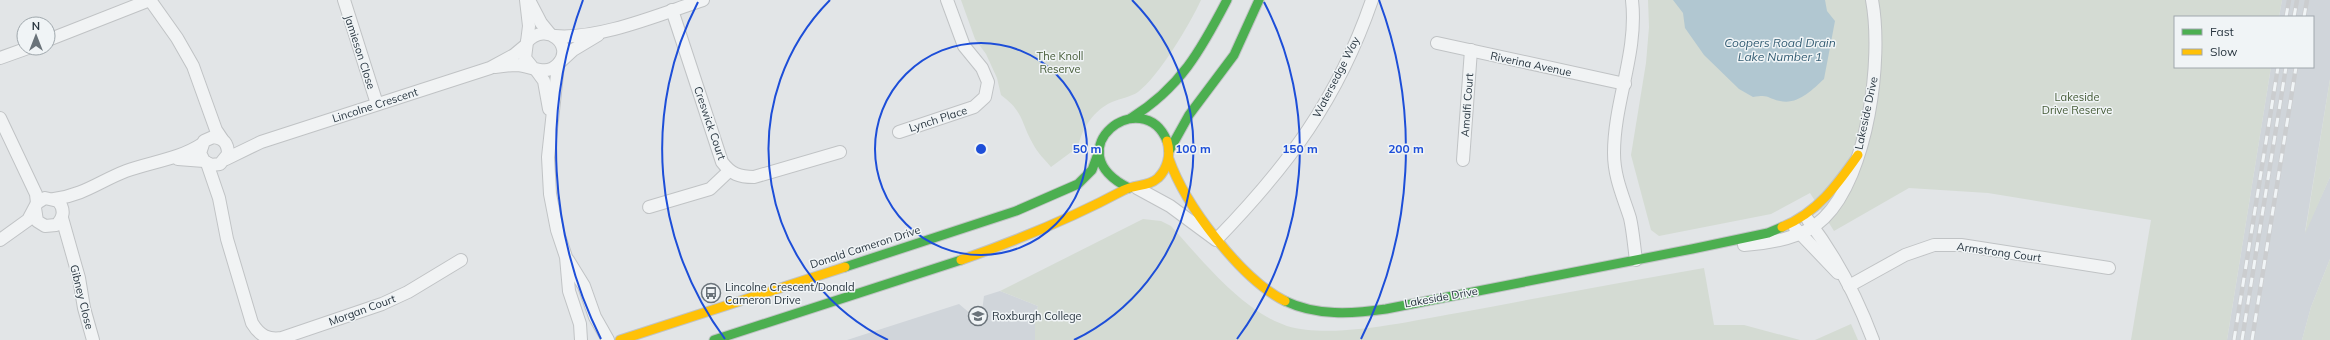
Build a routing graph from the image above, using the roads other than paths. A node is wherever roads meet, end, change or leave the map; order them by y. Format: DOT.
graph roads {
  1 [pos="150,0"];
  2 [pos="344,0"];
  3 [pos="526,0"];
  4 [pos="529,0"];
  5 [pos="703,0"];
  6 [pos="947,0"];
  7 [pos="1227,0"];
  8 [pos="1259,0"];
  9 [pos="1372,0"];
  10 [pos="1632,0"];
  11 [pos="1872,0"];
  12 [pos="672,10"];
  13 [pos="604,32"];
  14 [pos="553,35"];
  15 [pos="56,37"];
  16 [pos="527,43"];
  17 [pos="1437,43"];
  18 [pos="1471,50"];
  19 [pos="16,52"];
  20 [pos="0,58"];
  21 [pos="559,63"];
  22 [pos="490,68"];
  23 [pos="535,69"];
  24 [pos="1625,84"];
  25 [pos="206,103"];
  26 [pos="377,104"];
  27 [pos="0,118"];
  28 [pos="1131,118"];
  29 [pos="551,122"];
  30 [pos="899,132"];
  31 [pos="223,140"];
  32 [pos="203,142"];
  33 [pos="261,142"];
  34 [pos="1099,151"];
  35 [pos="840,152"];
  36 [pos="1169,155"];
  37 [pos="1858,155"];
  38 [pos="166,159"];
  39 [pos="225,160"];
  40 [pos="1463,160"];
  41 [pos="205,162"];
  42 [pos="729,171"];
  43 [pos="25,172"];
  44 [pos="1133,188"];
  45 [pos="90,189"];
  46 [pos="219,198"];
  47 [pos="52,199"];
  48 [pos="36,206"];
  49 [pos="649,207"];
  50 [pos="1804,216"];
  51 [pos="62,217"];
  52 [pos="46,226"];
  53 [pos="1812,226"];
  54 [pos="1796,229"];
  55 [pos="4,238"];
  56 [pos="1216,240"];
  57 [pos="1689,250"];
  58 [pos="70,253"];
  59 [pos="566,257"];
  60 [pos="461,260"];
  61 [pos="1636,260"];
  62 [pos="2109,268"];
  63 [pos="1849,286"];
  64 [pos="255,336"];
  65 [pos="93,340"];
  66 [pos="581,340"];
  67 [pos="608,340"];
  68 [pos="620,340"];
  69 [pos="714,340"];
  70 [pos="1873,340"];
  1 -- 15 [label="street"];
  1 -- 25 [label="street"];
  2 -- 26 [label="street, Jamieson Close"];
  3 -- 16 [label="street"];
  4 -- 14 [label="street"];
  5 -- 12 [label="street"];
  6 -- 30 [label="street, Lynch Place"];
  7 -- 28 [label="street"];
  8 -- 36 [label="street"];
  9 -- 56 [label="street, Watersedge Way"];
  10 -- 24 [label="street"];
  11 -- 37 [label="street, Lakeside Drive"];
  12 -- 13 [label="street"];
  12 -- 42 [label="street, Creswick Court"];
  13 -- 14 [label="street"];
  13 -- 21 [label="street"];
  14 -- 16 [label="street"];
  14 -- 21 [label="street"];
  16 -- 22 [label="street, Lincolne Crescent"];
  16 -- 23 [label="street"];
  17 -- 18 [label="street, Riverina Avenue"];
  18 -- 24 [label="street, Riverina Avenue"];
  18 -- 40 [label="street, Amalfi Court"];
  19 -- 20 [label="street"];
  21 -- 23 [label="street"];
  21 -- 29 [label="street"];
  22 -- 23 [label="street, Lincolne Crescent"];
  22 -- 26 [label="street, Lincolne Crescent"];
  23 -- 29 [label="street"];
  24 -- 61 [label="street"];
  25 -- 31 [label="street"];
  25 -- 32 [label="street"];
  26 -- 33 [label="street, Lincolne Crescent"];
  27 -- 43 [label="street"];
  28 -- 34 [label="street"];
  28 -- 36 [label="street"];
  29 -- 59 [label="street"];
  31 -- 32 [label="street"];
  31 -- 33 [label="street, Lincolne Crescent"];
  31 -- 39 [label="street"];
  32 -- 38 [label="street"];
  32 -- 41 [label="street"];
  33 -- 39 [label="street, Lincolne Crescent"];
  34 -- 44 [label="street"];
  34 -- 68 [label="street, Donald Cameron Drive"];
  35 -- 42 [label="street, Creswick Court"];
  36 -- 44 [label="street"];
  36 -- 56 [label="street, Lakeside Drive"];
  37 -- 50 [label="street, Lakeside Drive"];
  37 -- 53 [label="street, Lakeside Drive"];
  38 -- 41 [label="street"];
  38 -- 45 [label="street"];
  39 -- 41 [label="street"];
  39 -- 46 [label="street, Morgan Court"];
  41 -- 46 [label="street, Morgan Court"];
  42 -- 49 [label="street"];
  43 -- 47 [label="street"];
  43 -- 48 [label="street"];
  44 -- 56 [label="street, Lakeside Drive"];
  44 -- 69 [label="street"];
  45 -- 47 [label="street"];
  45 -- 51 [label="street"];
  46 -- 64 [label="street, Morgan Court"];
  47 -- 48 [label="street"];
  47 -- 51 [label="street"];
  48 -- 52 [label="street"];
  48 -- 55 [label="street"];
  50 -- 53 [label="street"];
  50 -- 54 [label="street, Lakeside Drive"];
  51 -- 52 [label="street"];
  51 -- 58 [label="street, Gibney Close"];
  52 -- 55 [label="street"];
  52 -- 58 [label="street, Gibney Close"];
  53 -- 54 [label="street, Lakeside Drive"];
  53 -- 63 [label="street"];
  54 -- 57 [label="street, Lakeside Drive"];
  54 -- 63 [label="street"];
  56 -- 61 [label="street, Lakeside Drive"];
  57 -- 61 [label="street, Lakeside Drive"];
  58 -- 65 [label="street, Gibney Close"];
  59 -- 66 [label="street"];
  59 -- 67 [label="street"];
  60 -- 64 [label="street, Morgan Court"];
  62 -- 63 [label="street, Armstrong Court"];
  63 -- 70 [label="street"];
}
